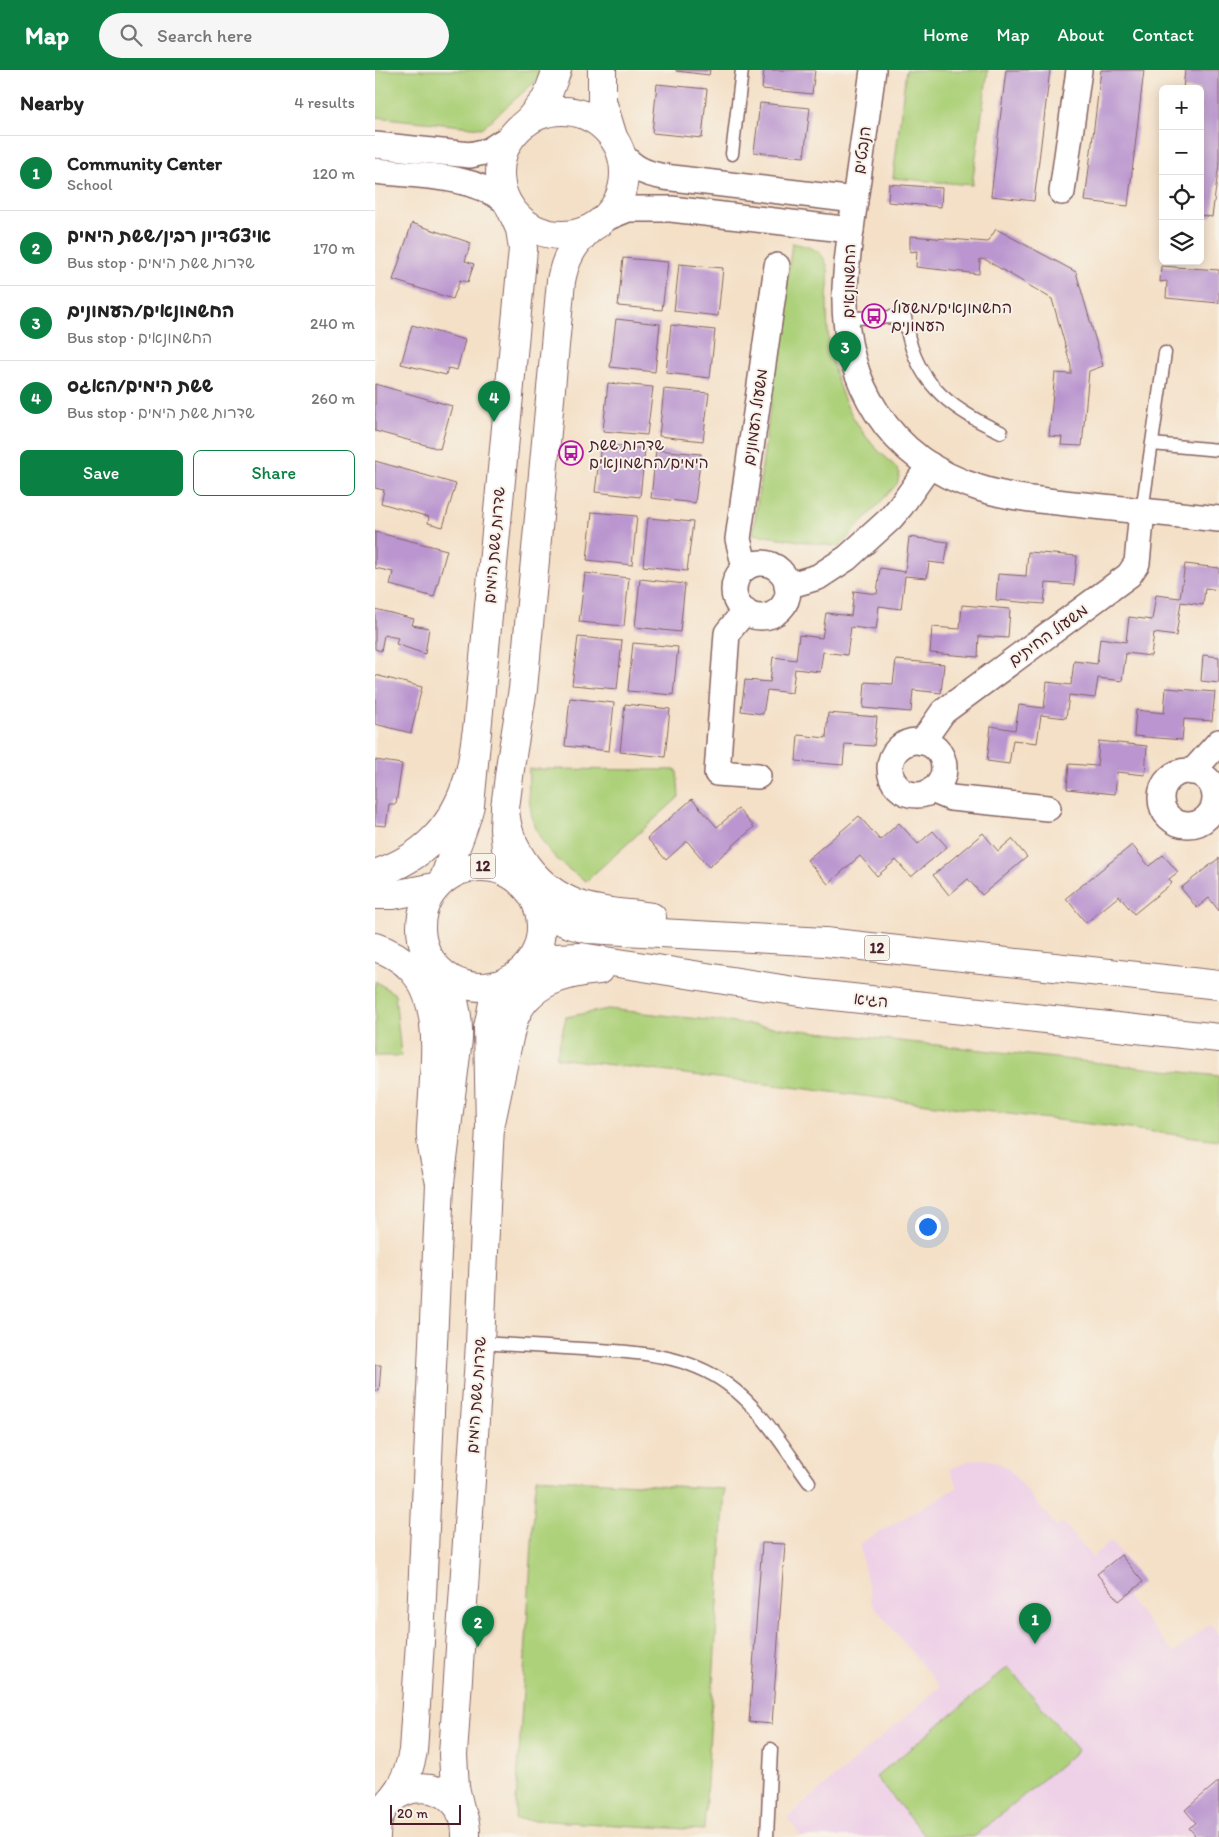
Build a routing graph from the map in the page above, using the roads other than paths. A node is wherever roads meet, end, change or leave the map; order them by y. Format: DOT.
graph roads {
  1 [pos="557,70"];
  2 [pos="602,70"];
  3 [pos="742,70"];
  4 [pos="873,70"];
  5 [pos="1079,70"];
  6 [pos="519,130"];
  7 [pos="375,145"];
  8 [pos="617,146"];
  9 [pos="733,154"];
  10 [pos="375,171"];
  11 [pos="1062,192"];
  12 [pos="855,200"];
  13 [pos="509,205"];
  14 [pos="598,224"];
  15 [pos="851,230"];
  16 [pos="777,266"];
  17 [pos="847,318"];
  18 [pos="1165,353"];
  19 [pos="1001,432"];
  20 [pos="1152,444"];
  21 [pos="1219,450"];
  22 [pos="930,465"];
  23 [pos="1142,511"];
  24 [pos="1219,519"];
  25 [pos="745,568"];
  26 [pos="787,586"];
  27 [pos="745,611"];
  28 [pos="477,730"];
  29 [pos="922,742"];
  30 [pos="1219,742"];
  31 [pos="1192,772"];
  32 [pos="758,776"];
  33 [pos="933,790"];
  34 [pos="505,808"];
  35 [pos="1048,808"];
  36 [pos="1213,824"];
  37 [pos="375,874"];
  38 [pos="521,881"];
  39 [pos="439,883"];
  40 [pos="375,894"];
  41 [pos="538,907"];
  42 [pos="375,932"];
  43 [pos="825,942"];
  44 [pos="375,947"];
  45 [pos="433,963"];
  46 [pos="517,974"];
  47 [pos="715,978"];
  48 [pos="1219,985"];
  49 [pos="1219,1038"];
  50 [pos="445,1049"];
  51 [pos="497,1050"];
  52 [pos="480,1343"];
  53 [pos="809,1482"];
  54 [pos="771,1749"];
  55 [pos="393,1797"];
  56 [pos="463,1825"];
  57 [pos="376,1830"];
  58 [pos="767,1837"];
  1 -- 6 [label="main road"];
  2 -- 8 [label="main road"];
  3 -- 9 [label="lane"];
  4 -- 12 [label="street, הנבטים"];
  5 -- 11 [label="street"];
  6 -- 7 [label="street"];
  6 -- 8 [label="main road"];
  6 -- 13 [label="main road"];
  8 -- 12 [label="street"];
  8 -- 14 [label="main road"];
  10 -- 13 [label="street"];
  12 -- 15 [label="street, הנבטים"];
  13 -- 14 [label="main road"];
  13 -- 28 [label="main road, שדרות ששת הימים"];
  14 -- 15 [label="street, החשמונאים"];
  14 -- 34 [label="main road"];
  15 -- 17 [label="street, החשמונאים"];
  16 -- 25 [label="street, משעול העמונים"];
  17 -- 19 [label="lane"];
  17 -- 22 [label="street, החשמונאים"];
  18 -- 20 [label="lane"];
  20 -- 21 [label="lane"];
  20 -- 23 [label="lane"];
  22 -- 23 [label="street, החשמונאים"];
  22 -- 26 [label="street"];
  23 -- 24 [label="street, החשמונאים"];
  23 -- 29 [label="street, משעול החיתים"];
  25 -- 26 [label="street"];
  25 -- 27 [label="street"];
  26 -- 27 [label="street"];
  27 -- 32 [label="street"];
  28 -- 37 [label="main road"];
  28 -- 39 [label="main road, שדרות ששת הימים"];
  29 -- 33 [label="street"];
  29 -- 33 [label="street"];
  30 -- 31 [label="street"];
  31 -- 36 [label="street"];
  31 -- 36 [label="street"];
  33 -- 35 [label="street"];
  34 -- 38 [label="main road"];
  34 -- 43 [label="main road"];
  38 -- 39 [label="main road, 12"];
  38 -- 41 [label="main road, 12"];
  39 -- 40 [label="main road, 12"];
  39 -- 45 [label="main road"];
  41 -- 43 [label="main road, 12"];
  41 -- 46 [label="main road, 12"];
  42 -- 45 [label="main road"];
  43 -- 48 [label="main road, 12"];
  44 -- 50 [label="main road"];
  45 -- 46 [label="main road"];
  45 -- 50 [label="main road"];
  46 -- 47 [label="main road, הגיא"];
  46 -- 51 [label="main road"];
  47 -- 49 [label="main road, הגיא"];
  47 -- 51 [label="main road"];
  50 -- 55 [label="main road"];
  51 -- 52 [label="main road, שדרות ששת הימים"];
  52 -- 53 [label="lane"];
  52 -- 56 [label="main road, שדרות ששת הימים"];
  54 -- 58 [label="lane"];
  55 -- 56 [label="main road"];
  55 -- 57 [label="main road"];
}
